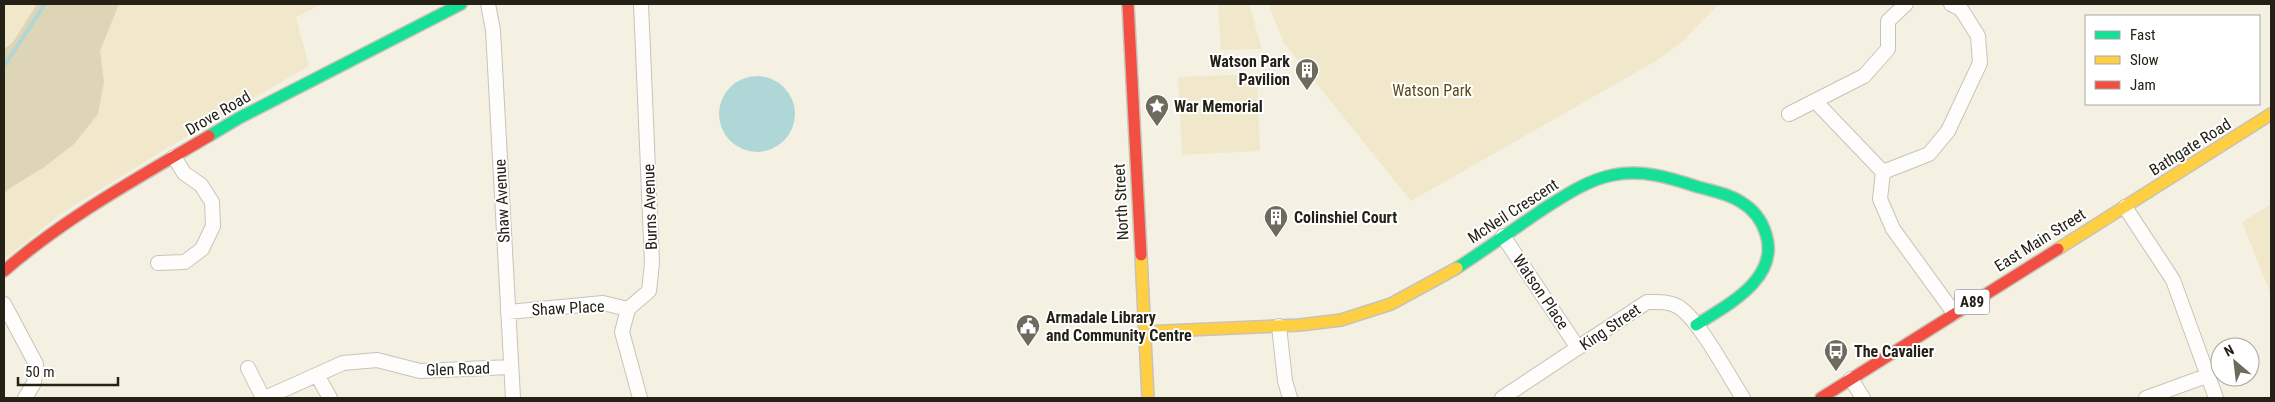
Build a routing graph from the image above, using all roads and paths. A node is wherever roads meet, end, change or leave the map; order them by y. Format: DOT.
graph roads {
  1 [pos="462,4"];
  2 [pos="488,4"];
  3 [pos="641,4"];
  4 [pos="1128,4"];
  5 [pos="1906,4"];
  6 [pos="1951,4"];
  7 [pos="1816,102"];
  8 [pos="1789,114"];
  9 [pos="2271,114"];
  10 [pos="174,157"];
  11 [pos="1884,172"];
  12 [pos="2125,207"];
  13 [pos="1504,236"];
  14 [pos="158,263"];
  15 [pos="4,271"];
  16 [pos="4,304"];
  17 [pos="628,309"];
  18 [pos="508,312"];
  19 [pos="1954,313"];
  20 [pos="1696,325"];
  21 [pos="1279,326"];
  22 [pos="1144,332"];
  23 [pos="1578,348"];
  24 [pos="511,367"];
  25 [pos="248,368"];
  26 [pos="318,375"];
  27 [pos="2208,375"];
  28 [pos="1851,379"];
  29 [pos="25,398"];
  30 [pos="264,398"];
  31 [pos="330,398"];
  32 [pos="513,398"];
  33 [pos="640,398"];
  34 [pos="1148,398"];
  35 [pos="1290,398"];
  36 [pos="1502,398"];
  37 [pos="1743,398"];
  38 [pos="1821,398"];
  39 [pos="1864,398"];
  40 [pos="2146,398"];
  41 [pos="2216,398"];
  1 -- 10 [label="street, Drove Road"];
  2 -- 18 [label="street, Shaw Avenue"];
  3 -- 17 [label="street, Burns Avenue"];
  4 -- 22 [label="street, North Street"];
  5 -- 7 [label="street"];
  6 -- 11 [label="street"];
  7 -- 8 [label="street"];
  7 -- 11 [label="street"];
  9 -- 12 [label="street, Bathgate Road / A89"];
  10 -- 14 [label="street"];
  10 -- 15 [label="street, Drove Road"];
  11 -- 19 [label="street"];
  12 -- 19 [label="street, East Main Street / A89"];
  12 -- 27 [label="street"];
  13 -- 20 [label="street, McNeil Crescent"];
  13 -- 21 [label="street, McNeil Crescent"];
  13 -- 23 [label="street, Watson Place"];
  16 -- 29 [label="street"];
  17 -- 18 [label="street, Shaw Place"];
  17 -- 33 [label="street"];
  18 -- 24 [label="street, Shaw Avenue"];
  19 -- 28 [label="street, East Main Street / A89"];
  20 -- 23 [label="street, King Street"];
  20 -- 37 [label="street, King Street"];
  21 -- 22 [label="street, McNeil Crescent"];
  21 -- 35 [label="street"];
  22 -- 34 [label="street, North Street"];
  23 -- 36 [label="street, King Street"];
  24 -- 26 [label="street, Glen Road"];
  24 -- 32 [label="street, Shaw Avenue"];
  25 -- 30 [label="street, Glen Road"];
  26 -- 30 [label="street, Glen Road"];
  26 -- 31 [label="street"];
  27 -- 40 [label="street"];
  27 -- 41 [label="street"];
  28 -- 38 [label="street, East Main Street / A89"];
  28 -- 39 [label="street"];
}
